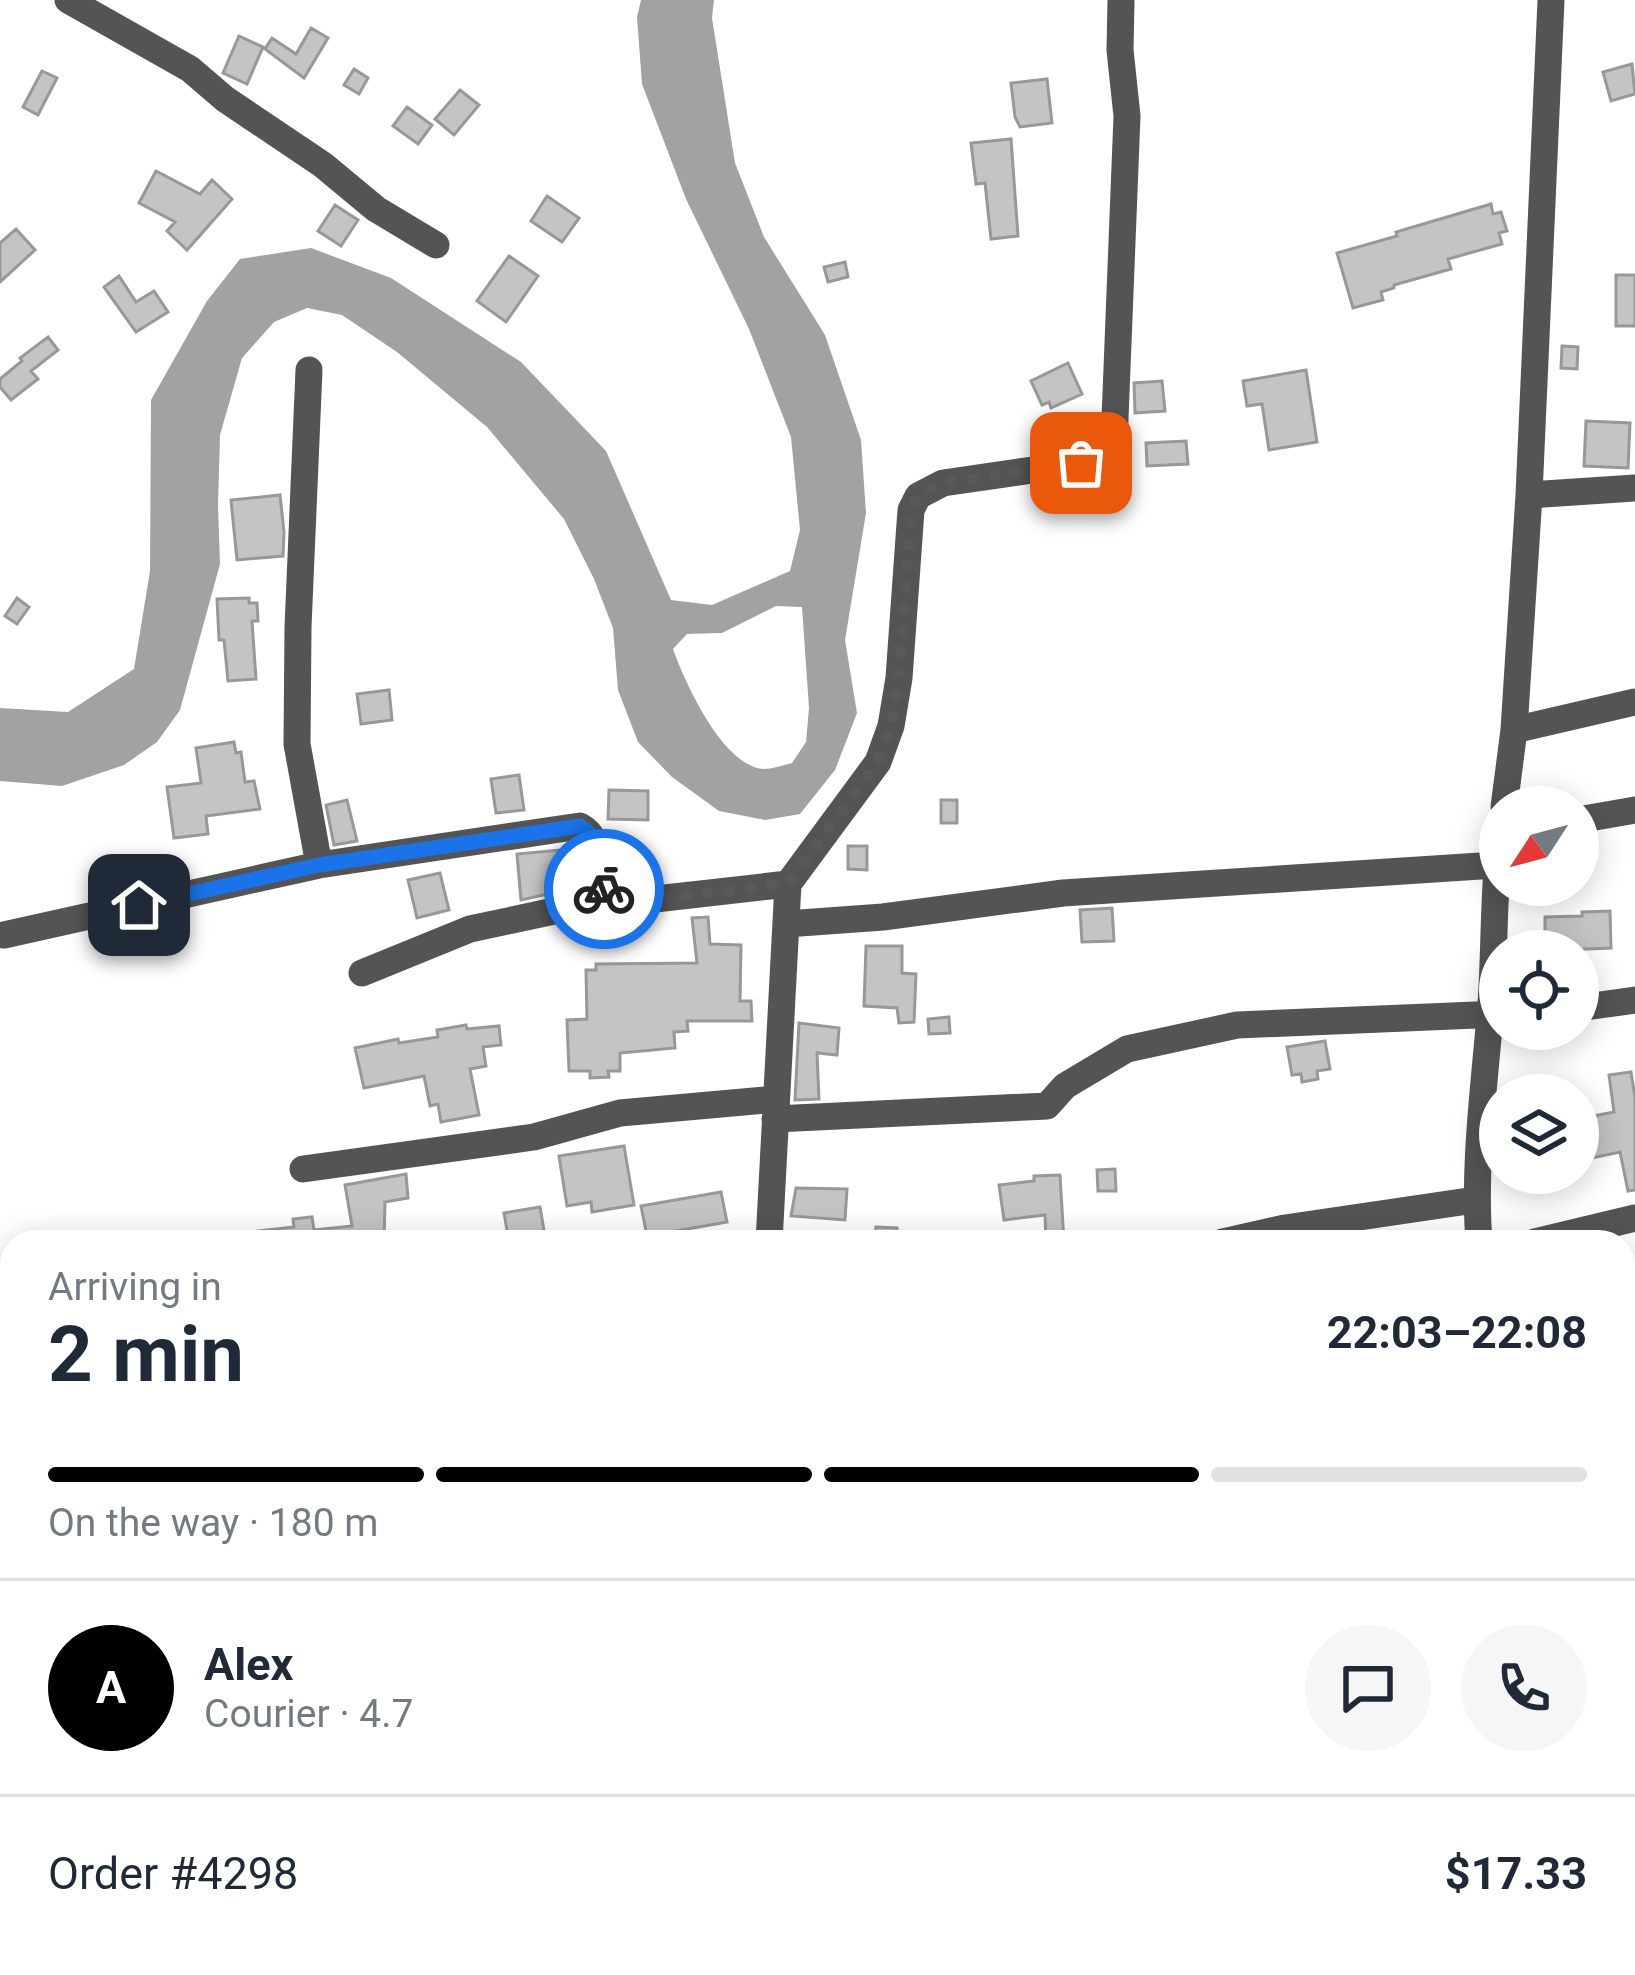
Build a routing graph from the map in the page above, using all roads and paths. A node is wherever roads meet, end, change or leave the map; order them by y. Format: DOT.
graph roads {
  1 [pos="68,0"];
  2 [pos="1121,0"];
  3 [pos="1551,0"];
  4 [pos="436,245"];
  5 [pos="309,370"];
  6 [pos="1635,488"];
  7 [pos="1529,495"];
  8 [pos="1635,702"];
  9 [pos="1514,730"];
  10 [pos="1507,786"];
  11 [pos="1635,810"];
  12 [pos="1599,816"];
  13 [pos="1479,853"];
  14 [pos="319,865"];
  15 [pos="788,884"];
  16 [pos="614,898"];
  17 [pos="786,924"];
  18 [pos="4,935"];
  19 [pos="362,973"];
  20 [pos="1635,1000"];
  21 [pos="1599,1005"];
  22 [pos="1479,1016"];
  23 [pos="1491,1050"];
  24 [pos="776,1109"];
  25 [pos="303,1169"];
  26 [pos="1475,1200"];
  27 [pos="1635,1219"];
  28 [pos="770,1230"];
  29 [pos="1276,1230"];
  30 [pos="1478,1230"];
  31 [pos="1587,1230"];
  1 -- 4 [label="street"];
  2 -- 15 [label="street"];
  3 -- 7 [label="street"];
  5 -- 14 [label="street"];
  6 -- 7 [label="street"];
  7 -- 9 [label="street"];
  8 -- 9 [label="street"];
  9 -- 10 [label="street"];
  11 -- 12 [label="street"];
  13 -- 17 [label="street"];
  14 -- 16 [label="street"];
  14 -- 18 [label="street"];
  15 -- 16 [label="street"];
  15 -- 17 [label="street"];
  16 -- 19 [label="street"];
  17 -- 24 [label="street"];
  20 -- 21 [label="street"];
  22 -- 24 [label="street"];
  23 -- 26 [label="street"];
  24 -- 25 [label="street"];
  24 -- 28 [label="street"];
  26 -- 29 [label="street"];
  26 -- 30 [label="street"];
  27 -- 31 [label="street"];
}
